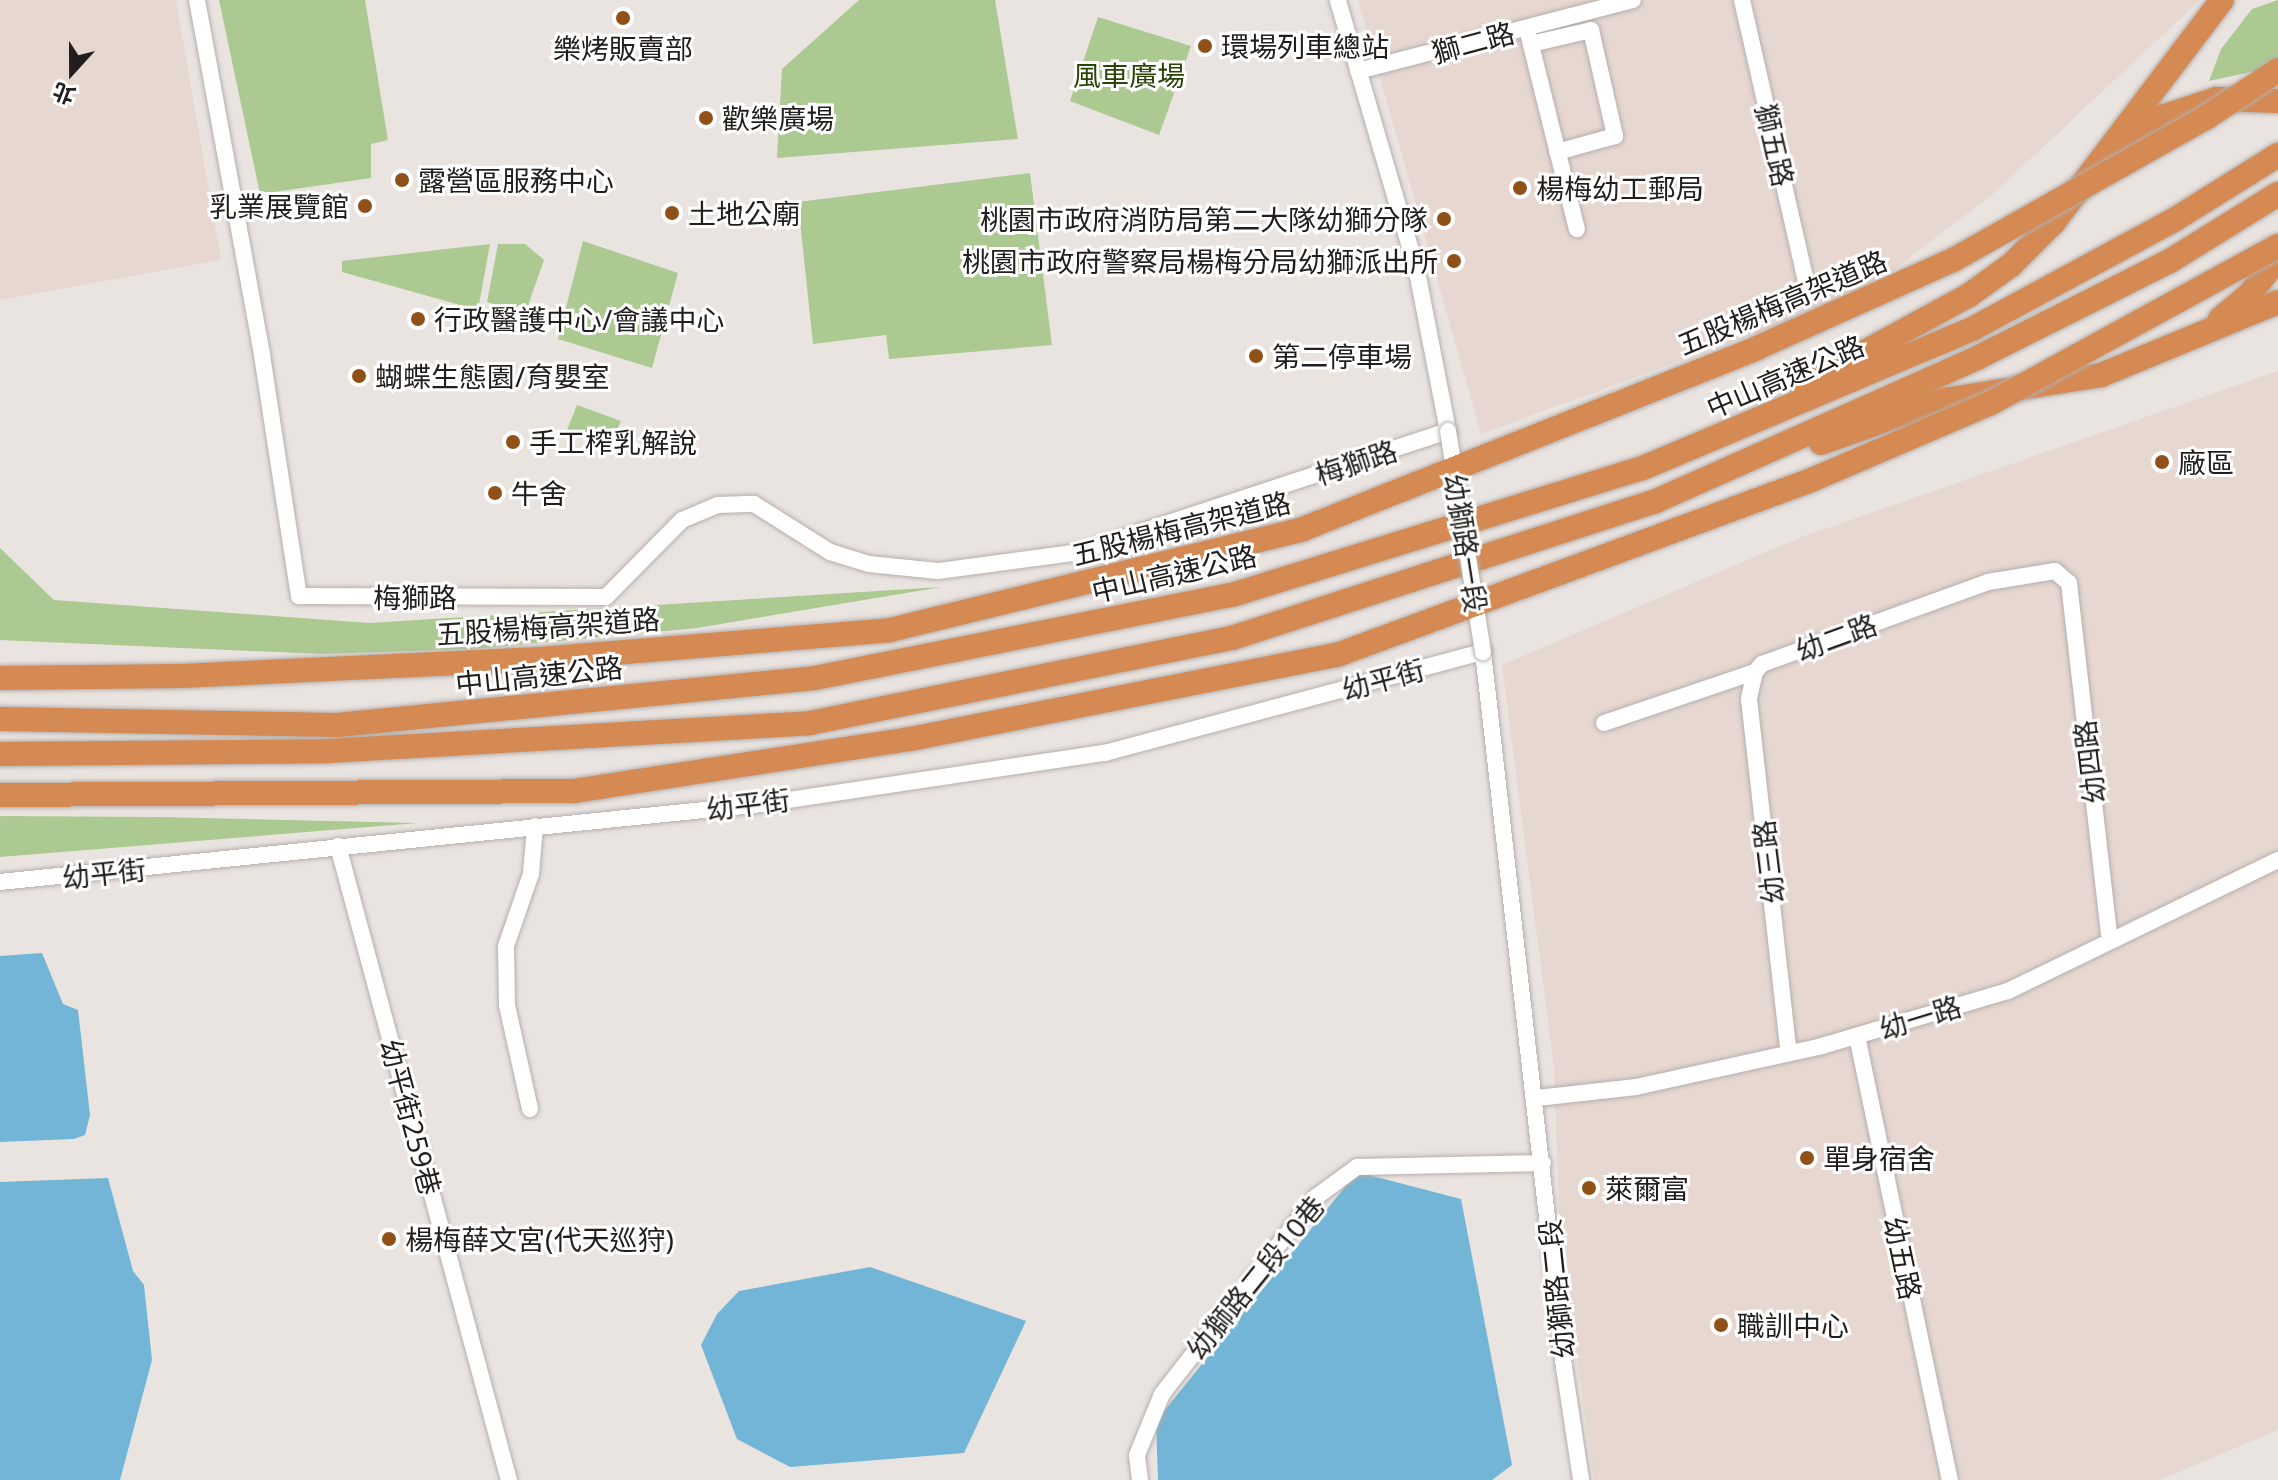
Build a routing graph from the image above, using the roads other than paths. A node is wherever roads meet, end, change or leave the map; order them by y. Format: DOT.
graph roads {
  1 [pos="197,0"];
  2 [pos="1338,0"];
  3 [pos="1633,0"];
  4 [pos="1742,0"];
  5 [pos="2222,0"];
  6 [pos="1529,36"];
  7 [pos="2278,70"];
  8 [pos="1358,71"];
  9 [pos="2278,101"];
  10 [pos="1557,152"];
  11 [pos="2278,155"];
  12 [pos="2100,158"];
  13 [pos="2278,194"];
  14 [pos="1577,229"];
  15 [pos="2278,246"];
  16 [pos="2278,258"];
  17 [pos="1808,290"];
  18 [pos="2278,302"];
  19 [pos="2197,338"];
  20 [pos="1448,431"];
  21 [pos="1679,453"];
  22 [pos="1656,501"];
  23 [pos="2069,583"];
  24 [pos="1483,652"];
  25 [pos="1755,672"];
  26 [pos="0,678"];
  27 [pos="0,719"];
  28 [pos="1604,723"];
  29 [pos="0,754"];
  30 [pos="0,795"];
  31 [pos="535,826"];
  32 [pos="338,846"];
  33 [pos="2278,860"];
  34 [pos="0,882"];
  35 [pos="2110,941"];
  36 [pos="1857,1036"];
  37 [pos="1789,1053"];
  38 [pos="1537,1098"];
  39 [pos="530,1109"];
  40 [pos="1543,1163"];
  41 [pos="509,1480"];
  42 [pos="1140,1480"];
  43 [pos="1581,1480"];
  44 [pos="1950,1480"];
  1 -- 20 [label="street, 梅獅路"];
  2 -- 8 [label="street, 幼獅路一段"];
  3 -- 6 [label="street, 獅二路"];
  4 -- 17 [label="street, 獅五路"];
  5 -- 12 [label="highway"];
  6 -- 8 [label="street, 獅二路"];
  6 -- 10 [label="street"];
  6 -- 10 [label="street"];
  7 -- 26 [label="highway, 五股楊梅高架道路, bridge"];
  8 -- 20 [label="street, 幼獅路一段"];
  9 -- 12 [label="highway, bridge"];
  10 -- 14 [label="street"];
  11 -- 21 [label="highway, 中山高速公路"];
  12 -- 21 [label="highway"];
  13 -- 22 [label="highway"];
  15 -- 30 [label="highway, bridge"];
  16 -- 19 [label="highway"];
  18 -- 19 [label="highway"];
  19 -- 22 [label="highway"];
  20 -- 24 [label="street, 幼獅路一段, bridge"];
  21 -- 27 [label="highway, 中山高速公路"];
  22 -- 29 [label="highway"];
  23 -- 25 [label="street, 幼二路"];
  23 -- 35 [label="street, 幼四路"];
  24 -- 31 [label="street, 幼平街"];
  24 -- 38 [label="street, 幼獅路一段"];
  25 -- 28 [label="street, 幼二路"];
  25 -- 37 [label="street, 幼三路"];
  31 -- 32 [label="street, 幼平街"];
  31 -- 39 [label="street"];
  32 -- 34 [label="street, 幼平街"];
  32 -- 41 [label="street, 幼平街259巷"];
  33 -- 35 [label="street, 幼一路"];
  35 -- 36 [label="street, 幼一路"];
  36 -- 37 [label="street, 幼一路"];
  36 -- 44 [label="street, 幼五路"];
  37 -- 38 [label="street, 幼一路"];
  38 -- 40 [label="street, 幼獅路二段"];
  40 -- 42 [label="street, 幼獅路二段10巷"];
  40 -- 43 [label="street, 幼獅路二段"];
}
